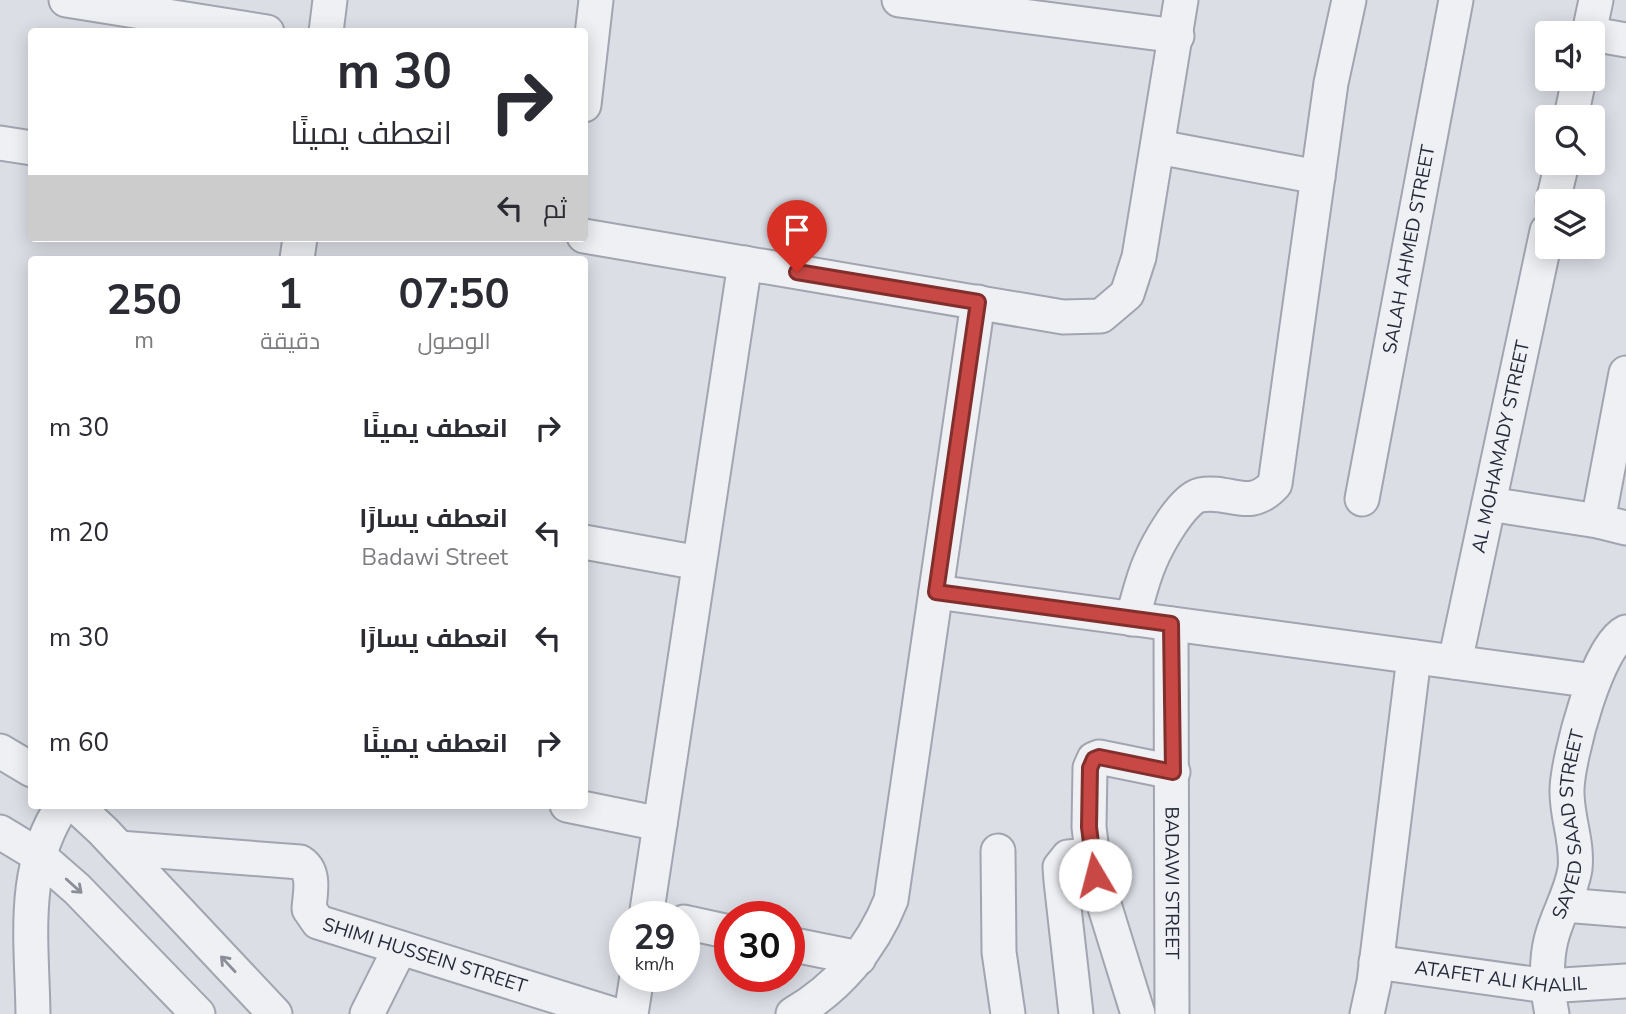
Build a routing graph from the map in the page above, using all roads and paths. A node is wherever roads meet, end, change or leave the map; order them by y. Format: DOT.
graph roads {
  1 [pos="66,0"];
  2 [pos="330,0"];
  3 [pos="596,0"];
  4 [pos="899,0"];
  5 [pos="1181,0"];
  6 [pos="1349,0"];
  7 [pos="1456,0"];
  8 [pos="1596,0"];
  9 [pos="1593,21"];
  10 [pos="242,28"];
  11 [pos="326,28"];
  12 [pos="1177,36"];
  13 [pos="1605,36"];
  14 [pos="1626,40"];
  15 [pos="588,70"];
  16 [pos="0,143"];
  17 [pos="28,147"];
  18 [pos="1158,147"];
  19 [pos="1318,177"];
  20 [pos="588,237"];
  21 [pos="1541,259"];
  22 [pos="745,263"];
  23 [pos="978,302"];
  24 [pos="1626,373"];
  25 [pos="1362,499"];
  26 [pos="1489,504"];
  27 [pos="1612,525"];
  28 [pos="588,543"];
  29 [pos="699,563"];
  30 [pos="936,592"];
  31 [pos="1132,619"];
  32 [pos="1171,624"];
  33 [pos="1621,636"];
  34 [pos="1414,657"];
  35 [pos="1455,662"];
  36 [pos="1594,681"];
  37 [pos="0,751"];
  38 [pos="28,768"];
  39 [pos="1173,772"];
  40 [pos="60,809"];
  41 [pos="79,809"];
  42 [pos="586,809"];
  43 [pos="660,824"];
  44 [pos="0,831"];
  45 [pos="119,848"];
  46 [pos="998,851"];
  47 [pos="38,855"];
  48 [pos="1092,855"];
  49 [pos="652,901"];
  50 [pos="1564,905"];
  51 [pos="1626,910"];
  52 [pos="805,947"];
  53 [pos="400,948"];
  54 [pos="859,958"];
  55 [pos="1376,962"];
  56 [pos="1626,981"];
  57 [pos="634,992"];
  58 [pos="1550,1000"];
  59 [pos="1162,1012"];
  60 [pos="33,1014"];
  61 [pos="198,1014"];
  62 [pos="275,1014"];
  63 [pos="366,1014"];
  64 [pos="612,1014"];
  65 [pos="631,1014"];
  66 [pos="793,1014"];
  67 [pos="1008,1014"];
  68 [pos="1076,1014"];
  69 [pos="1367,1014"];
  1 -- 10 [label="street"];
  2 -- 11 [label="street"];
  3 -- 15 [label="street"];
  4 -- 12 [label="street"];
  5 -- 12 [label="street"];
  6 -- 19 [label="street"];
  7 -- 25 [label="street, SALAH AHMED STREET"];
  8 -- 9 [label="street"];
  12 -- 18 [label="street"];
  13 -- 14 [label="street"];
  16 -- 17 [label="street"];
  18 -- 19 [label="street"];
  18 -- 23 [label="street"];
  19 -- 31 [label="street"];
  20 -- 22 [label="street"];
  21 -- 26 [label="street, AL MOHAMADY STREET"];
  22 -- 23 [label="street"];
  22 -- 29 [label="street"];
  23 -- 30 [label="street"];
  24 -- 27 [label="street"];
  26 -- 27 [label="street"];
  26 -- 35 [label="street, AL MOHAMADY STREET"];
  28 -- 29 [label="street"];
  29 -- 43 [label="street"];
  30 -- 31 [label="street"];
  30 -- 54 [label="street"];
  31 -- 32 [label="street"];
  32 -- 34 [label="street"];
  32 -- 39 [label="street, BADAWI STREET"];
  33 -- 36 [label="street, SAYED SAAD STREET"];
  34 -- 35 [label="street"];
  34 -- 55 [label="street"];
  35 -- 36 [label="street"];
  36 -- 50 [label="street, SAYED SAAD STREET"];
  37 -- 38 [label="street"];
  39 -- 48 [label="street"];
  39 -- 59 [label="street, BADAWI STREET"];
  40 -- 47 [label="street"];
  41 -- 45 [label="street"];
  42 -- 43 [label="street"];
  43 -- 49 [label="street"];
  44 -- 47 [label="street"];
  45 -- 53 [label="street, SHIMI HUSSEIN STREET"];
  62 -- 45 [label="street, one-way"];
  46 -- 67 [label="street"];
  47 -- 60 [label="street"];
  47 -- 61 [label="street, one-way"];
  48 -- 59 [label="street"];
  48 -- 68 [label="street"];
  50 -- 51 [label="street"];
  50 -- 58 [label="street, SAYED SAAD STREET"];
  52 -- 54 [label="street"];
  53 -- 63 [label="street"];
  53 -- 64 [label="street, SHIMI HUSSEIN STREET"];
  54 -- 66 [label="street"];
  55 -- 58 [label="street, ATAFET ALI KHALIL"];
  55 -- 69 [label="street"];
  56 -- 58 [label="street, ATAFET ALI KHALIL"];
  57 -- 65 [label="street"];
}
